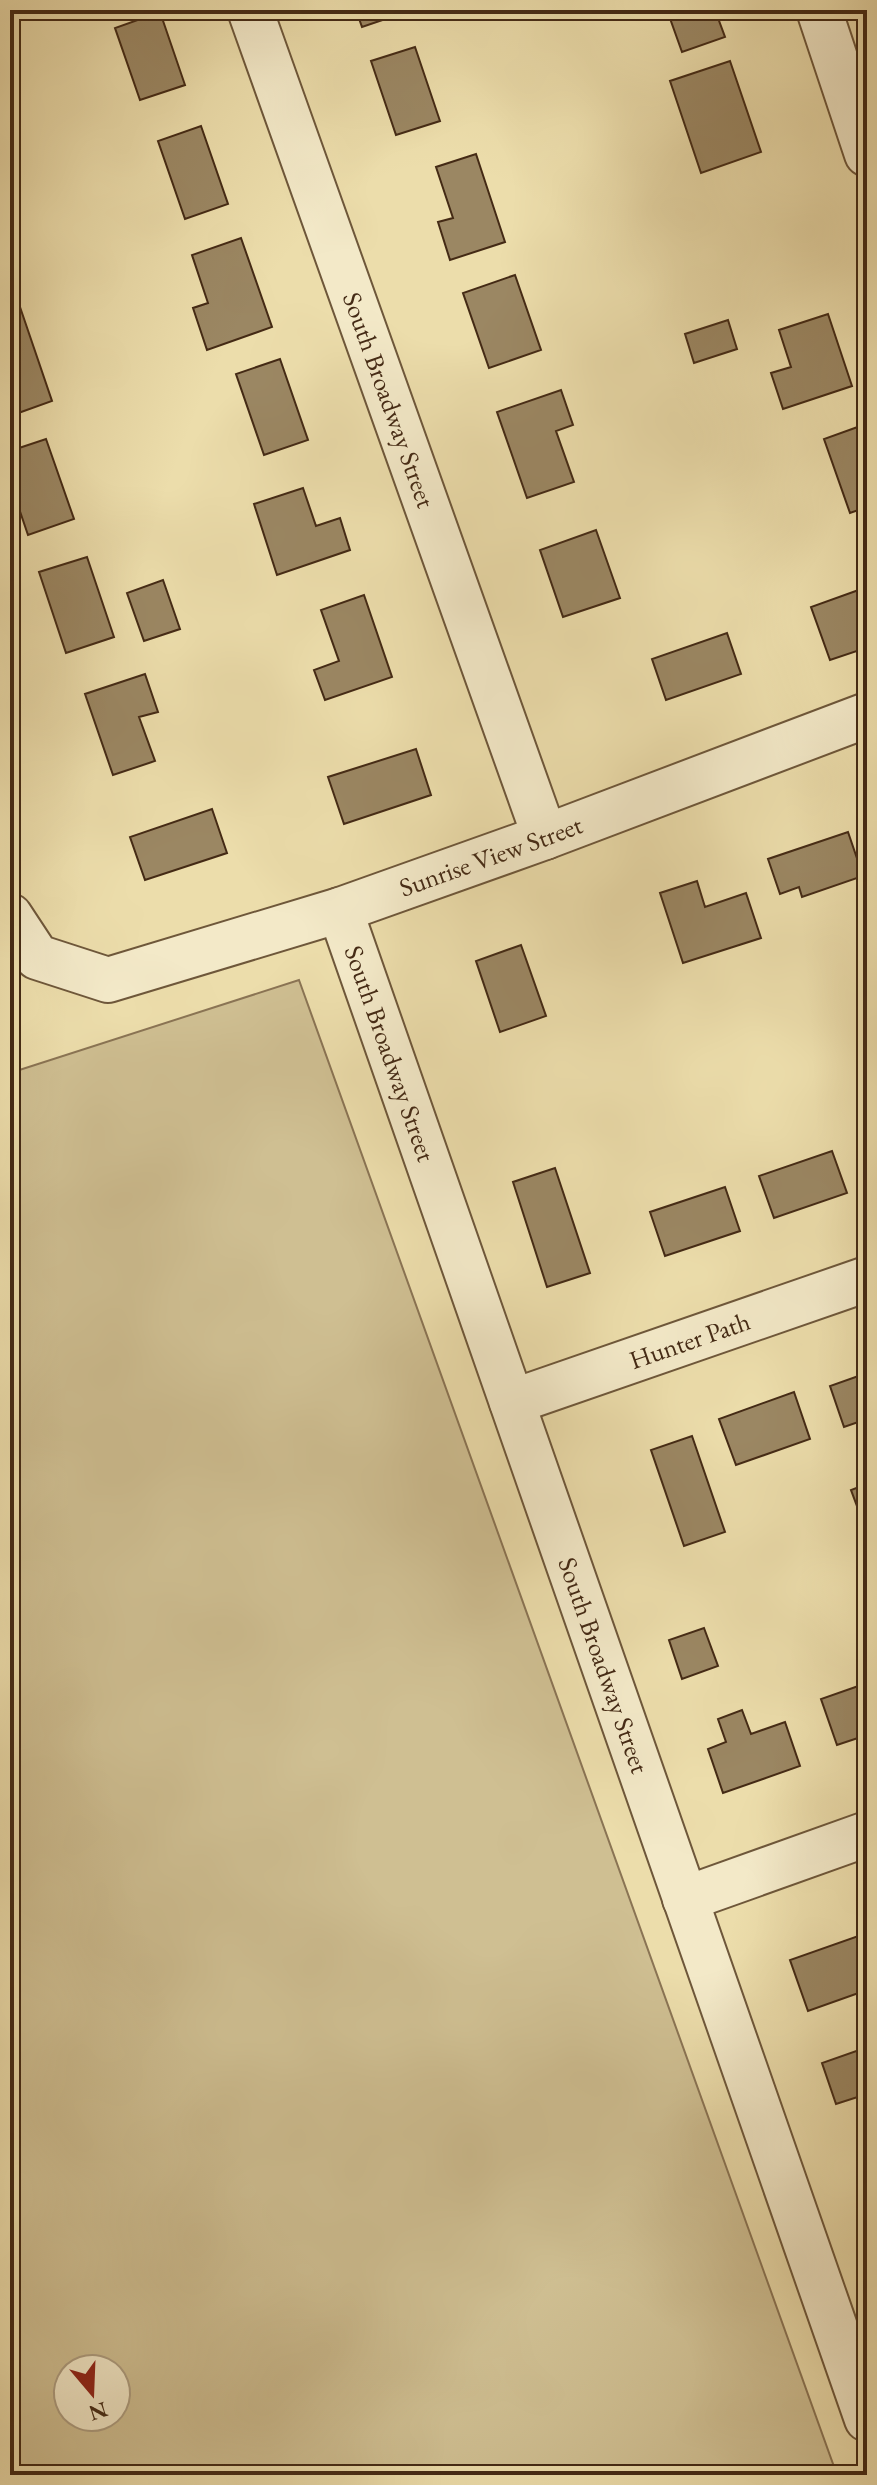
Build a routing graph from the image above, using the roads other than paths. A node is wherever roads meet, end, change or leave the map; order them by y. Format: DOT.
graph roads {
  1 [pos="250,10"];
  2 [pos="819,10"];
  3 [pos="867,154"];
  4 [pos="867,715"];
  5 [pos="545,837"];
  6 [pos="340,910"];
  7 [pos="10,916"];
  8 [pos="867,1279"];
  9 [pos="512,1402"];
  10 [pos="867,1834"];
  11 [pos="685,1899"];
  12 [pos="864,2402"];
  1 -- 5 [label="street, South Broadway Street"];
  2 -- 3 [label="street"];
  4 -- 5 [label="street, Sunrise View Street"];
  5 -- 6 [label="street, Sunrise View Street"];
  6 -- 7 [label="street, Sunrise View Street"];
  6 -- 9 [label="street, South Broadway Street"];
  8 -- 9 [label="street, Hunter Path"];
  9 -- 11 [label="street, South Broadway Street"];
  10 -- 11 [label="street"];
  11 -- 12 [label="street, South Broadway Street"];
}
